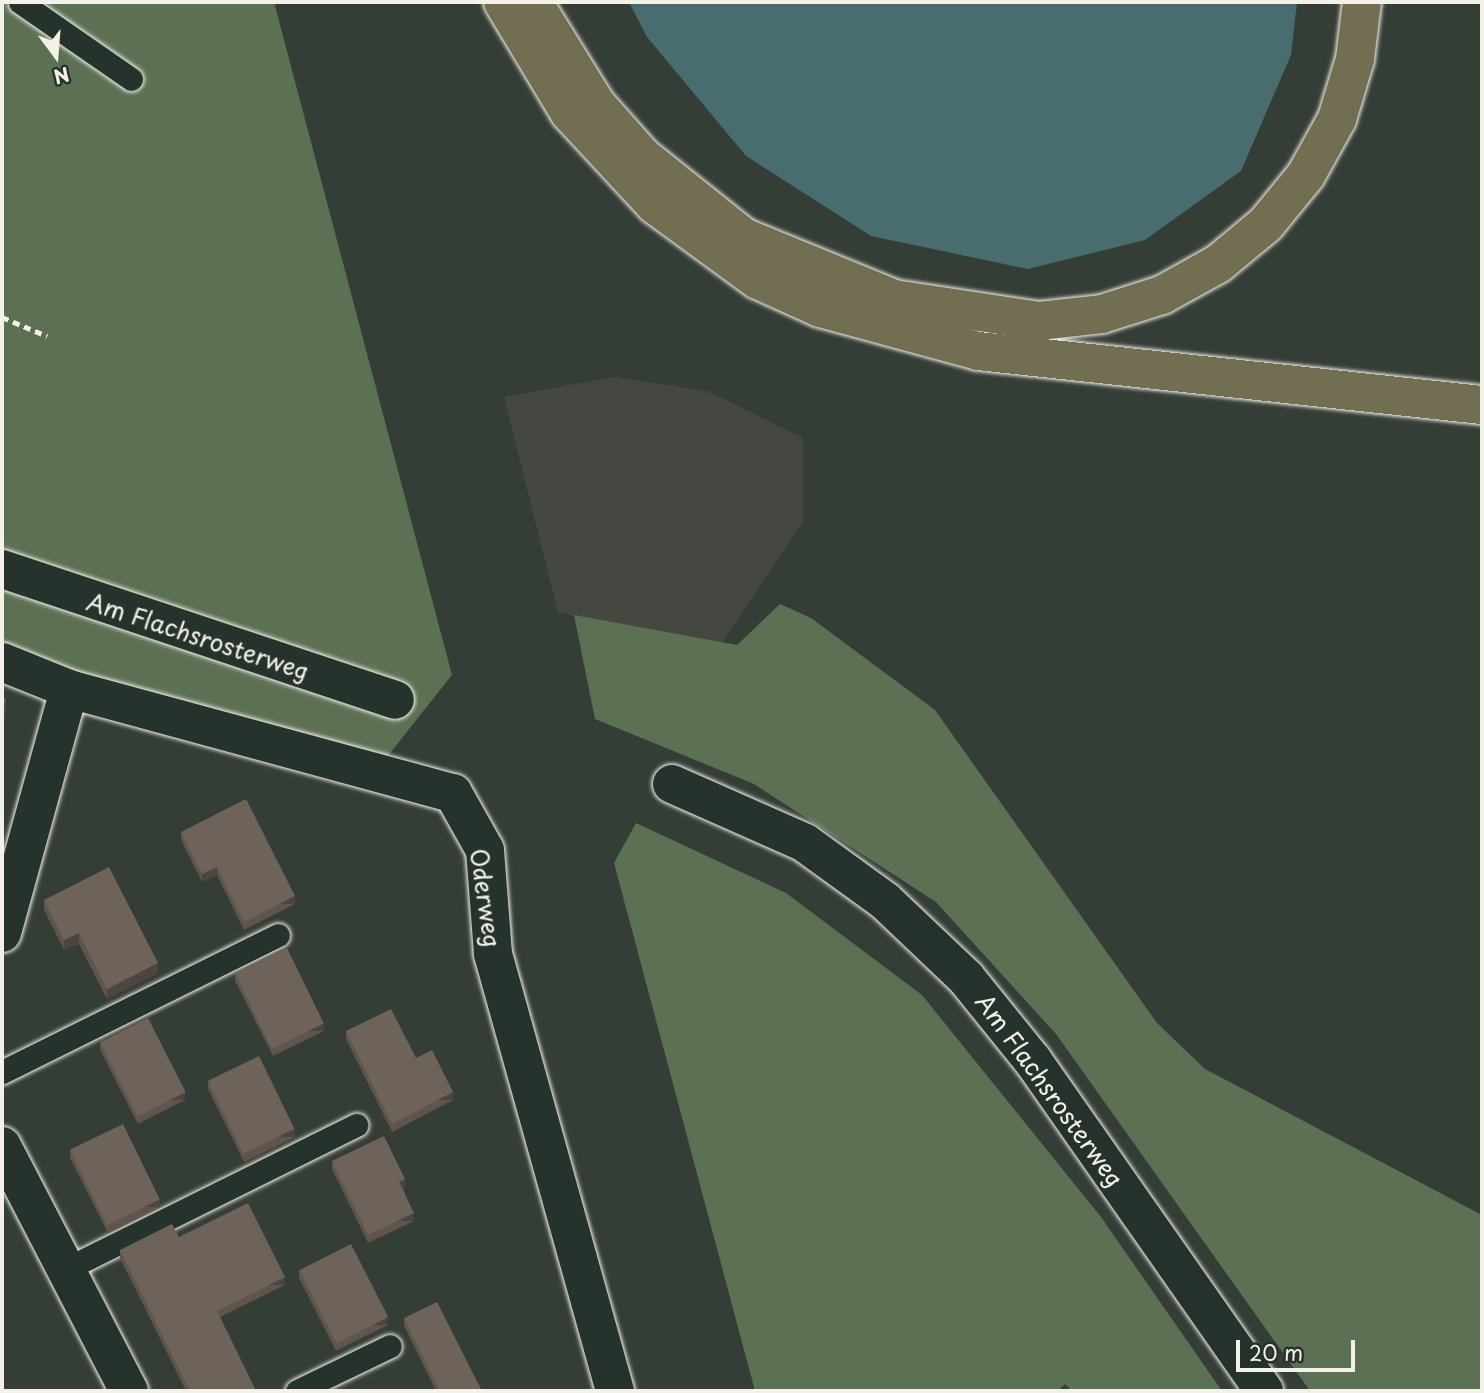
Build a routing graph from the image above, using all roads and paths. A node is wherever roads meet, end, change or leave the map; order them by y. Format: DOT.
graph roads {
  1 [pos="20,2"];
  2 [pos="503,2"];
  3 [pos="533,2"];
  4 [pos="1362,2"];
  5 [pos="131,79"];
  6 [pos="2,317"];
  7 [pos="47,336"];
  8 [pos="1482,405"];
  9 [pos="2,569"];
  10 [pos="2,662"];
  11 [pos="69,689"];
  12 [pos="395,699"];
  13 [pos="672,784"];
  14 [pos="2,933"];
  15 [pos="278,935"];
  16 [pos="2,1072"];
  17 [pos="356,1125"];
  18 [pos="2,1146"];
  19 [pos="68,1268"];
  20 [pos="390,1346"];
  21 [pos="129,1391"];
  22 [pos="297,1391"];
  23 [pos="615,1391"];
  24 [pos="1264,1391"];
  1 -- 5 [label="lane"];
  2 -- 8 [label="highway"];
  3 -- 4 [label="highway"];
  6 -- 7 [label="path"];
  9 -- 12 [label="street, Am Flachsrosterweg"];
  10 -- 11 [label="street"];
  11 -- 14 [label="street"];
  11 -- 23 [label="street, Oderweg"];
  13 -- 24 [label="street, Am Flachsrosterweg"];
  15 -- 16 [label="lane"];
  17 -- 19 [label="lane"];
  18 -- 19 [label="street"];
  19 -- 21 [label="street"];
  20 -- 22 [label="lane"];
}
